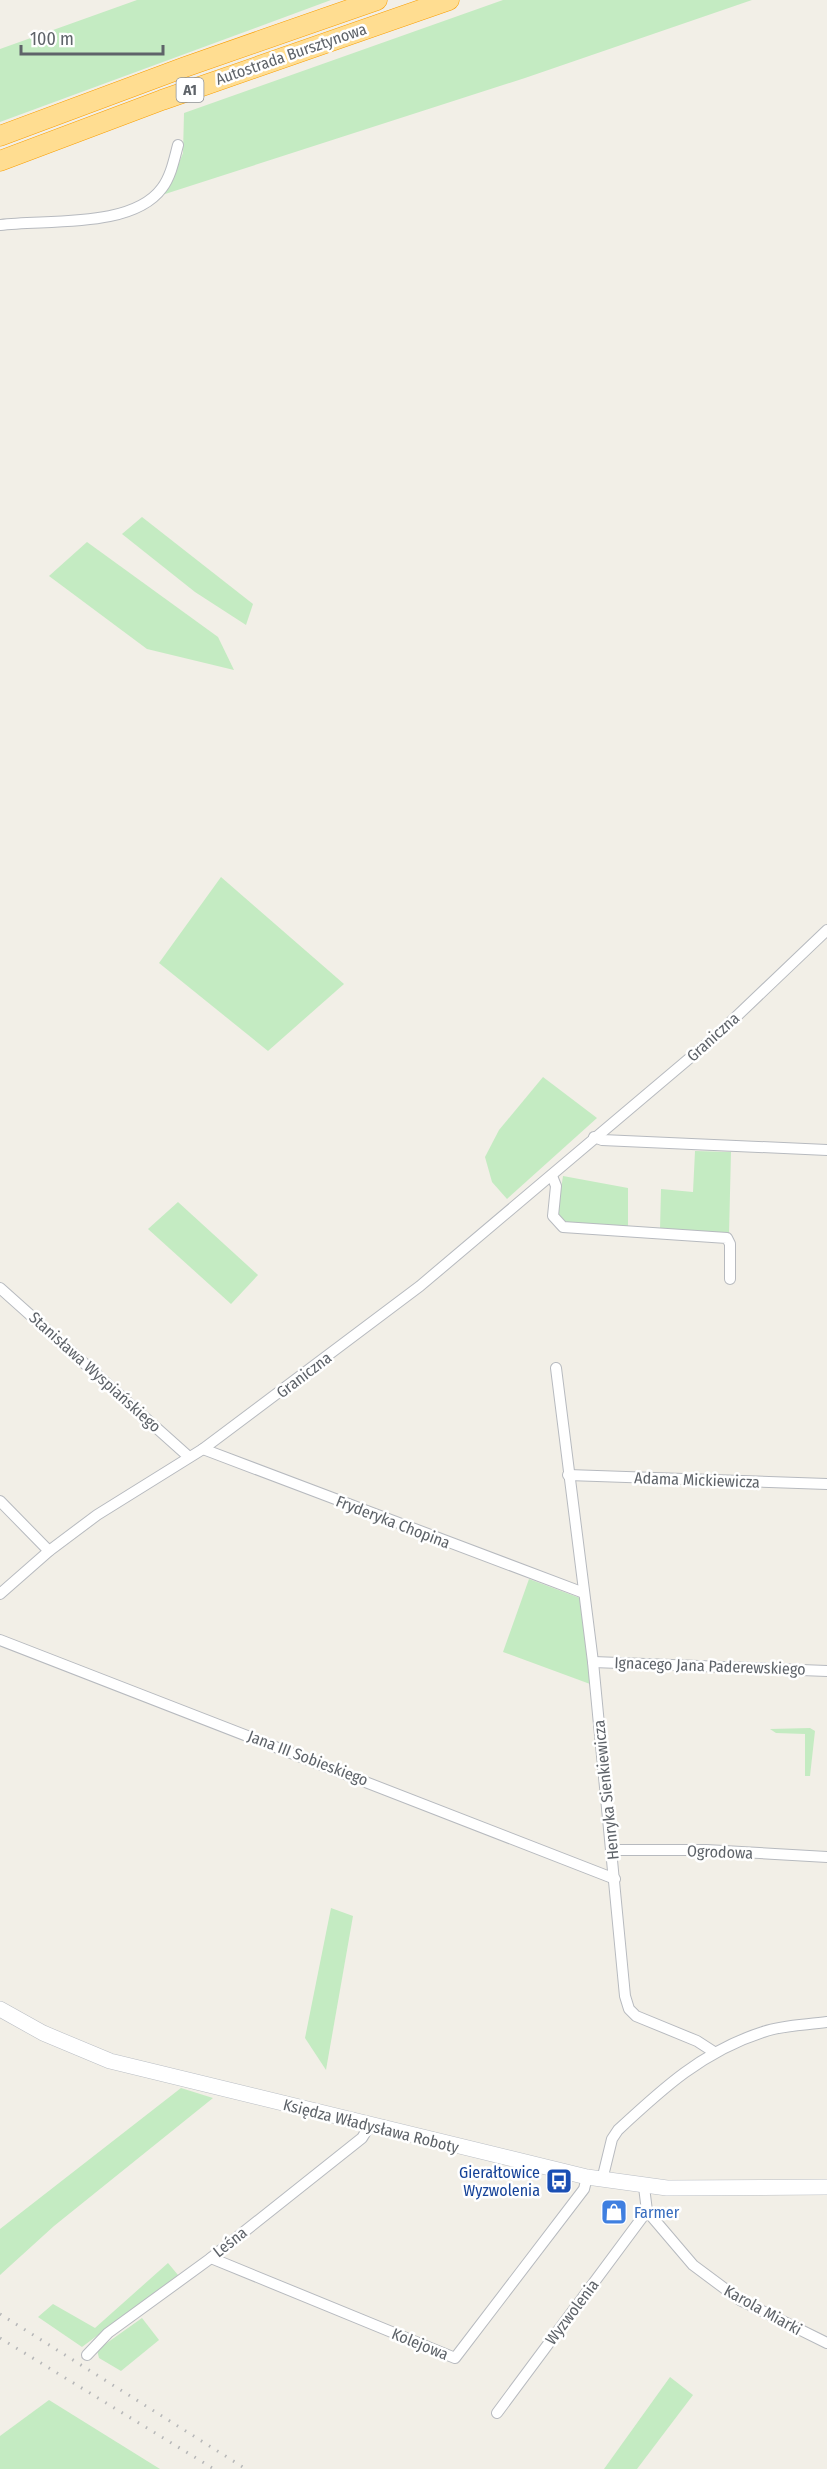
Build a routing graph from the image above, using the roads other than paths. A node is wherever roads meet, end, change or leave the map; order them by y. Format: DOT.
graph roads {
  1 [pos="377,0"];
  2 [pos="448,0"];
  3 [pos="0,136"];
  4 [pos="178,145"];
  5 [pos="0,161"];
  6 [pos="0,225"];
  7 [pos="827,930"];
  8 [pos="594,1137"];
  9 [pos="827,1150"];
  10 [pos="552,1176"];
  11 [pos="730,1280"];
  12 [pos="0,1288"];
  13 [pos="556,1368"];
  14 [pos="203,1449"];
  15 [pos="189,1457"];
  16 [pos="568,1475"];
  17 [pos="827,1484"];
  18 [pos="0,1501"];
  19 [pos="49,1551"];
  20 [pos="584,1593"];
  21 [pos="0,1594"];
  22 [pos="0,1640"];
  23 [pos="593,1662"];
  24 [pos="827,1671"];
  25 [pos="613,1850"];
  26 [pos="827,1857"];
  27 [pos="615,1879"];
  28 [pos="0,2009"];
  29 [pos="827,2022"];
  30 [pos="714,2052"];
  31 [pos="370,2126"];
  32 [pos="594,2179"];
  33 [pos="644,2187"];
  34 [pos="827,2187"];
  35 [pos="646,2211"];
  36 [pos="211,2258"];
  37 [pos="827,2343"];
  38 [pos="87,2355"];
  39 [pos="497,2413"];
  1 -- 3 [label="highway, Autostrada Bursztynowa / A1"];
  2 -- 5 [label="highway, Autostrada Bursztynowa / A1"];
  4 -- 6 [label="street"];
  7 -- 8 [label="street, Graniczna"];
  8 -- 9 [label="street"];
  8 -- 10 [label="street, Graniczna"];
  10 -- 11 [label="street"];
  10 -- 14 [label="street, Graniczna"];
  12 -- 15 [label="street, Stanisława Wyspiańskiego"];
  13 -- 16 [label="street, Henryka Sienkiewicza"];
  14 -- 15 [label="street, Graniczna"];
  14 -- 20 [label="street, Fryderyka Chopina"];
  15 -- 19 [label="street, Graniczna"];
  16 -- 17 [label="street, Adama Mickiewicza"];
  16 -- 20 [label="street, Henryka Sienkiewicza"];
  18 -- 19 [label="street"];
  19 -- 21 [label="street, Graniczna"];
  20 -- 23 [label="street, Henryka Sienkiewicza"];
  22 -- 27 [label="street, Jana III Sobieskiego"];
  23 -- 24 [label="street, Ignacego Jana Paderewskiego"];
  23 -- 25 [label="street, Henryka Sienkiewicza"];
  25 -- 26 [label="street, Ogrodowa"];
  25 -- 27 [label="street, Henryka Sienkiewicza"];
  27 -- 30 [label="street, Henryka Sienkiewicza"];
  28 -- 31 [label="main road, Księdza Władysława Roboty"];
  29 -- 30 [label="street"];
  30 -- 32 [label="street"];
  31 -- 32 [label="main road, Księdza Władysława Roboty"];
  31 -- 36 [label="street, Leśna"];
  32 -- 33 [label="main road, Księdza Władysława Roboty"];
  32 -- 36 [label="street, Kolejowa"];
  33 -- 34 [label="main road, Księdza Władysława Roboty"];
  33 -- 35 [label="street"];
  35 -- 37 [label="street, Karola Miarki"];
  35 -- 39 [label="street, Wyzwolenia"];
  36 -- 38 [label="street, Leśna"];
}
